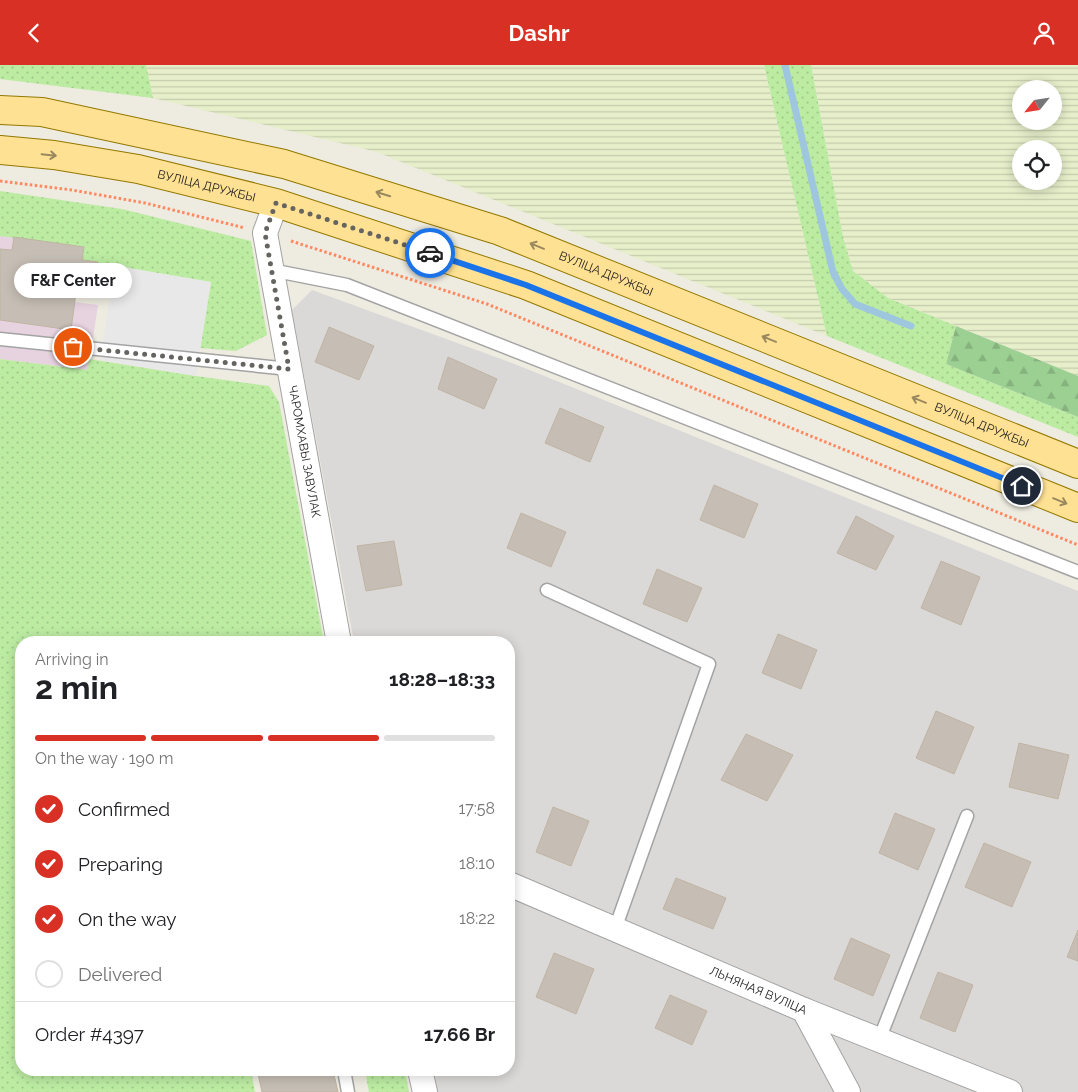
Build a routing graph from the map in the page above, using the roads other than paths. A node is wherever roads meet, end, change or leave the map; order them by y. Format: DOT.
graph roads {
  1 [pos="0,109"];
  2 [pos="0,150"];
  3 [pos="276,203"];
  4 [pos="271,270"];
  5 [pos="0,339"];
  6 [pos="289,369"];
  7 [pos="1078,464"];
  8 [pos="1078,508"];
  9 [pos="1078,572"];
  10 [pos="546,590"];
  11 [pos="338,636"];
  12 [pos="967,816"];
  13 [pos="515,887"];
  14 [pos="615,929"];
  15 [pos="804,1010"];
  16 [pos="879,1040"];
  17 [pos="345,1076"];
  18 [pos="421,1076"];
  19 [pos="348,1092"];
  20 [pos="425,1092"];
  21 [pos="848,1092"];
  22 [pos="1010,1092"];
  7 -- 1 [label="main road, ВУЛІЦА ДРУЖБЫ, one-way"];
  2 -- 3 [label="main road, ВУЛІЦА ДРУЖБЫ, one-way"];
  3 -- 4 [label="street, ЧАРОМХАВЫ ЗАВУЛАК"];
  3 -- 8 [label="main road, ВУЛІЦА ДРУЖБЫ, one-way"];
  4 -- 6 [label="street, ЧАРОМХАВЫ ЗАВУЛАК"];
  4 -- 9 [label="lane"];
  5 -- 6 [label="lane"];
  6 -- 11 [label="street, ЧАРОМХАВЫ ЗАВУЛАК"];
  10 -- 14 [label="lane"];
  12 -- 16 [label="lane"];
  13 -- 14 [label="street, ЛЬНЯНАЯ ВУЛІЦА"];
  14 -- 15 [label="street, ЛЬНЯНАЯ ВУЛІЦА"];
  15 -- 16 [label="street, ЛЬНЯНАЯ ВУЛІЦА"];
  15 -- 21 [label="street"];
  16 -- 22 [label="street, ЛЬНЯНАЯ ВУЛІЦА"];
  17 -- 19 [label="lane"];
  18 -- 20 [label="street"];
}
